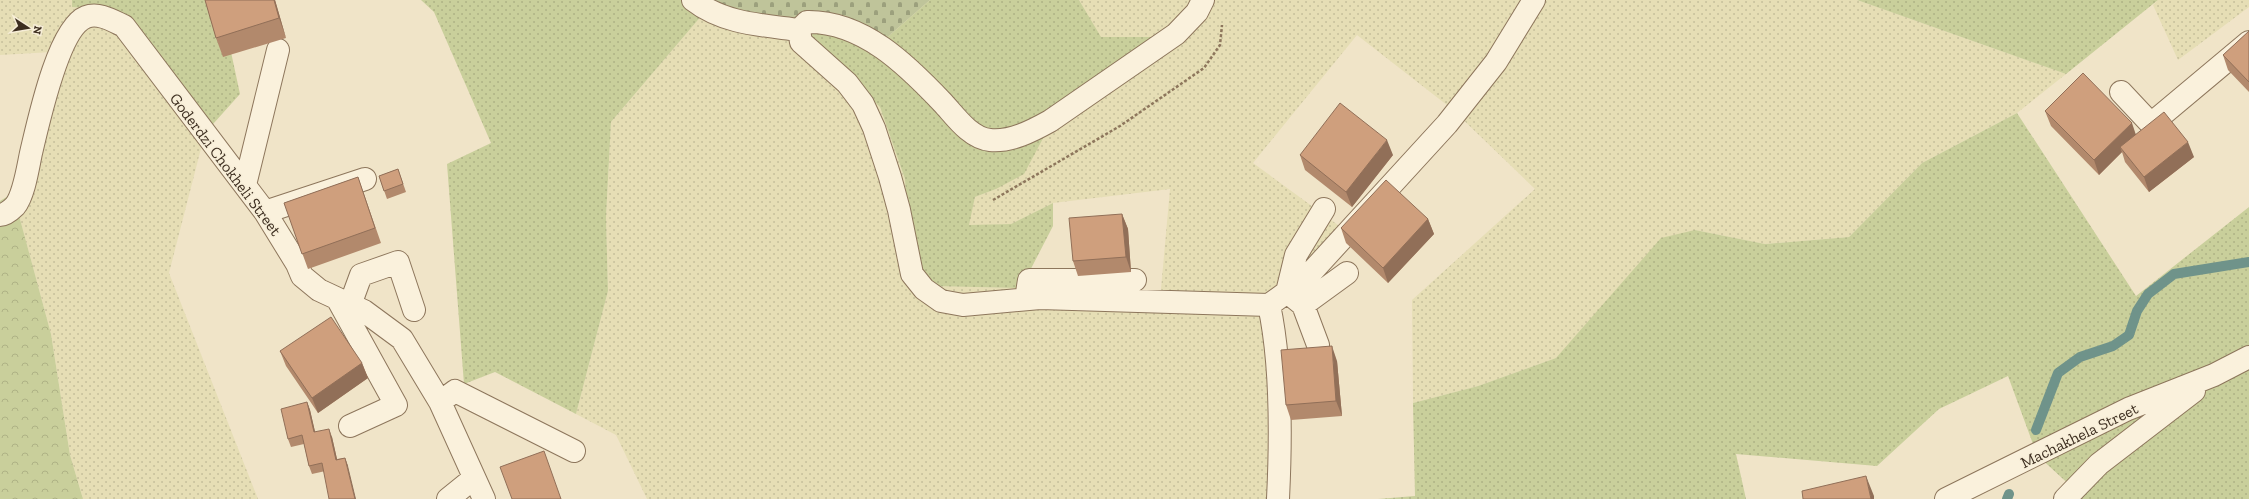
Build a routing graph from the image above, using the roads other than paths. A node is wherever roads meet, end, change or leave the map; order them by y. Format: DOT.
graph roads {
  1 [pos="693,0"];
  2 [pos="1203,0"];
  3 [pos="1534,0"];
  4 [pos="799,30"];
  5 [pos="2249,42"];
  6 [pos="278,50"];
  7 [pos="2121,92"];
  8 [pos="365,179"];
  9 [pos="245,185"];
  10 [pos="1324,208"];
  11 [pos="265,212"];
  12 [pos="0,216"];
  13 [pos="1348,273"];
  14 [pos="1135,280"];
  15 [pos="1026,299"];
  16 [pos="1295,299"];
  17 [pos="344,303"];
  18 [pos="1269,305"];
  19 [pos="414,310"];
  20 [pos="1318,345"];
  21 [pos="2249,357"];
  22 [pos="2214,375"];
  23 [pos="440,402"];
  24 [pos="350,426"];
  25 [pos="574,451"];
  26 [pos="474,478"];
  27 [pos="448,499"];
  28 [pos="484,499"];
  29 [pos="1278,499"];
  30 [pos="1946,499"];
  31 [pos="2065,499"];
  1 -- 4 [label="street"];
  2 -- 4 [label="street"];
  3 -- 16 [label="street"];
  4 -- 15 [label="street"];
  5 -- 7 [label="street"];
  6 -- 9 [label="street"];
  8 -- 11 [label="street"];
  9 -- 11 [label="street, Goderdzi Chokheli Street"];
  9 -- 12 [label="street, Goderdzi Chokheli Street"];
  10 -- 16 [label="street"];
  11 -- 17 [label="street, Goderdzi Chokheli Street"];
  13 -- 16 [label="street"];
  14 -- 15 [label="street"];
  15 -- 18 [label="street"];
  16 -- 18 [label="street"];
  16 -- 20 [label="street"];
  17 -- 19 [label="street"];
  17 -- 23 [label="street, Goderdzi Chokheli Street"];
  17 -- 24 [label="street"];
  18 -- 29 [label="street"];
  21 -- 22 [label="street, Machakhela Street"];
  22 -- 30 [label="street, Machakhela Street"];
  22 -- 31 [label="street, Machakhela Street"];
  23 -- 25 [label="street"];
  23 -- 26 [label="street, Goderdzi Chokheli Street"];
  26 -- 27 [label="street"];
  26 -- 28 [label="street, Goderdzi Chokheli Street"];
}
